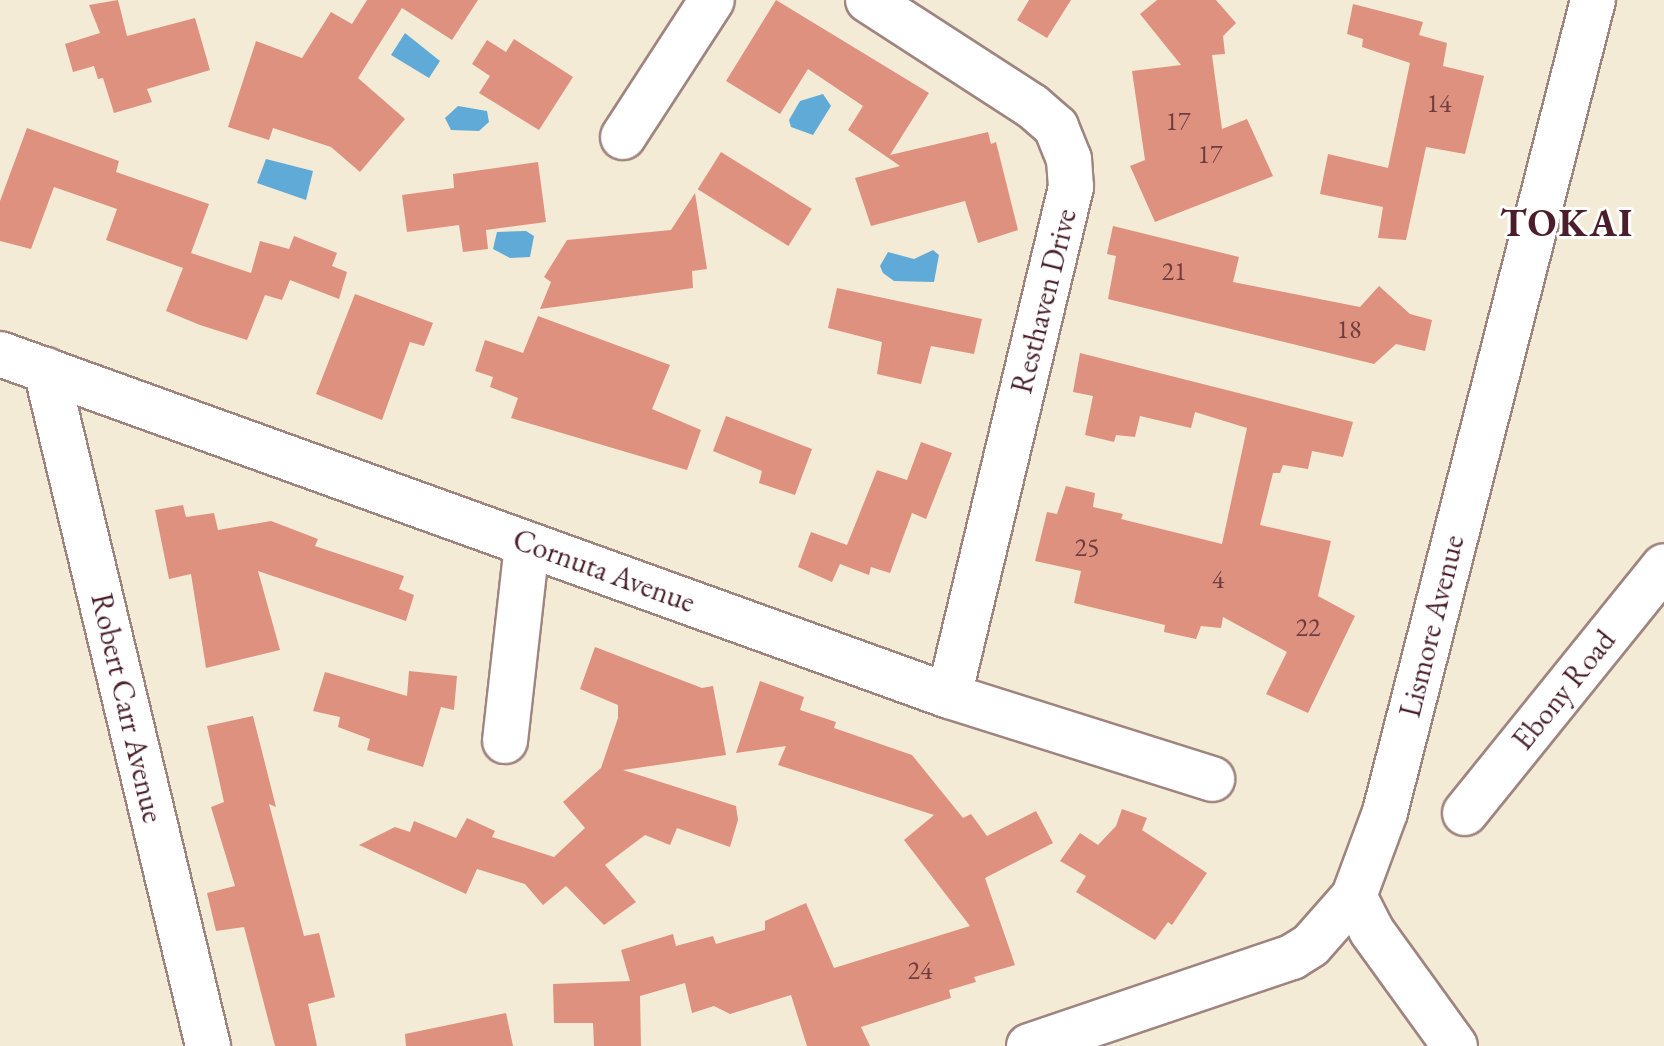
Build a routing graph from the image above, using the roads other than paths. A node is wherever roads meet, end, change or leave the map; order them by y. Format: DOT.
graph roads {
  1 [pos="712,0"];
  2 [pos="868,0"];
  3 [pos="1593,0"];
  4 [pos="623,137"];
  5 [pos="0,354"];
  6 [pos="46,370"];
  7 [pos="527,544"];
  8 [pos="1664,566"];
  9 [pos="949,696"];
  10 [pos="505,741"];
  11 [pos="1212,779"];
  12 [pos="1465,813"];
  13 [pos="1354,896"];
  14 [pos="1039,1044"];
  15 [pos="208,1046"];
  16 [pos="1455,1046"];
  1 -- 4 [label="street"];
  2 -- 9 [label="street, Resthaven Drive"];
  3 -- 13 [label="street, Lismore Avenue"];
  5 -- 6 [label="street, Cornuta Avenue"];
  6 -- 7 [label="street, Cornuta Avenue"];
  6 -- 15 [label="street, Robert Carr Avenue"];
  7 -- 9 [label="street, Cornuta Avenue"];
  7 -- 10 [label="street"];
  8 -- 12 [label="street, Ebony Road"];
  9 -- 11 [label="street, Cornuta Avenue"];
  13 -- 14 [label="street, Lismore Avenue"];
  13 -- 16 [label="street"];
}
